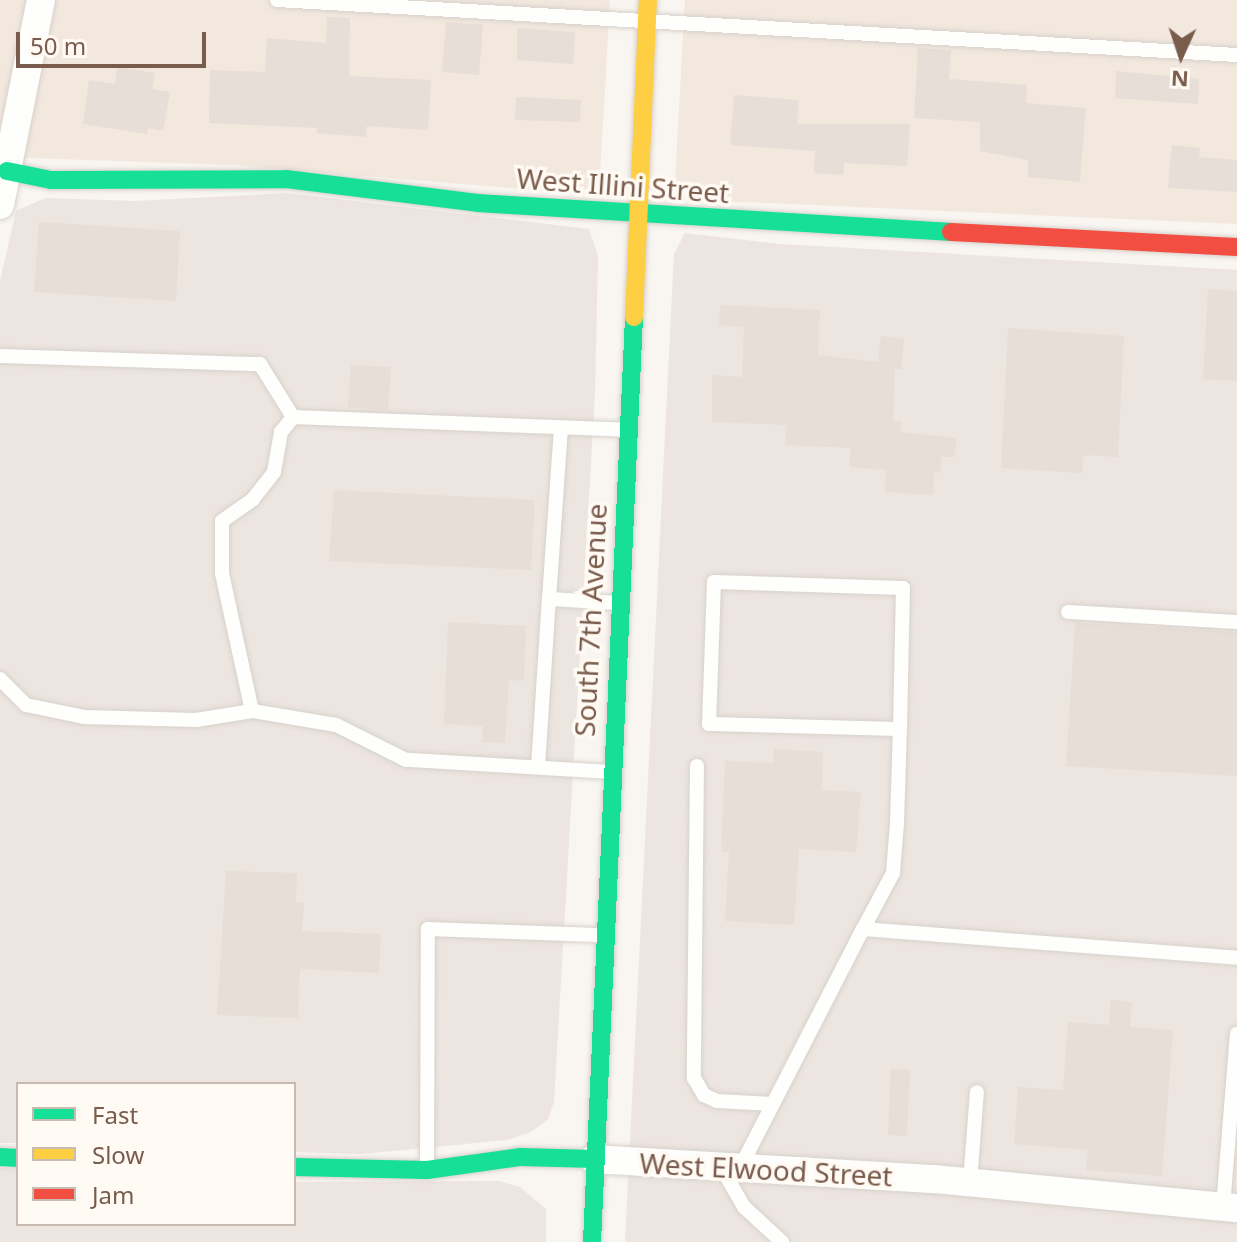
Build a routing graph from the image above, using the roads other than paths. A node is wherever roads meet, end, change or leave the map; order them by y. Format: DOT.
graph roads {
  1 [pos="41,0"];
  2 [pos="277,0"];
  3 [pos="648,0"];
  4 [pos="647,22"];
  5 [pos="1237,55"];
  6 [pos="7,171"];
  7 [pos="0,205"];
  8 [pos="638,215"];
  9 [pos="1237,247"];
  10 [pos="0,356"];
  11 [pos="293,417"];
  12 [pos="561,428"];
  13 [pos="627,430"];
  14 [pos="549,599"];
  15 [pos="619,603"];
  16 [pos="1068,612"];
  17 [pos="1237,622"];
  18 [pos="0,679"];
  19 [pos="252,711"];
  20 [pos="900,729"];
  21 [pos="697,766"];
  22 [pos="538,767"];
  23 [pos="611,772"];
  24 [pos="863,929"];
  25 [pos="604,935"];
  26 [pos="1237,958"];
  27 [pos="1237,1034"];
  28 [pos="977,1092"];
  29 [pos="773,1104"];
  30 [pos="594,1159"];
  31 [pos="296,1167"];
  32 [pos="731,1167"];
  33 [pos="427,1170"];
  34 [pos="970,1182"];
  35 [pos="1230,1207"];
  36 [pos="592,1242"];
  37 [pos="782,1242"];
  1 -- 6 [label="street"];
  2 -- 4 [label="lane"];
  3 -- 4 [label="street, South 7th Avenue"];
  4 -- 5 [label="lane"];
  4 -- 8 [label="street, South 7th Avenue"];
  6 -- 7 [label="street"];
  6 -- 8 [label="street, West Illini Street"];
  8 -- 9 [label="street, West Illini Street"];
  8 -- 13 [label="street, South 7th Avenue"];
  10 -- 11 [label="lane"];
  11 -- 12 [label="lane"];
  11 -- 19 [label="lane"];
  12 -- 13 [label="lane"];
  12 -- 14 [label="lane"];
  13 -- 15 [label="street, South 7th Avenue"];
  14 -- 15 [label="lane"];
  14 -- 22 [label="lane"];
  15 -- 23 [label="street, South 7th Avenue"];
  16 -- 17 [label="lane"];
  18 -- 19 [label="lane"];
  19 -- 22 [label="lane"];
  20 -- 20 [label="lane"];
  20 -- 24 [label="lane"];
  21 -- 29 [label="lane"];
  22 -- 23 [label="lane"];
  23 -- 25 [label="street, South 7th Avenue"];
  24 -- 26 [label="lane"];
  24 -- 29 [label="lane"];
  25 -- 30 [label="street, South 7th Avenue"];
  25 -- 33 [label="lane"];
  27 -- 35 [label="lane"];
  28 -- 34 [label="lane"];
  29 -- 32 [label="lane"];
  30 -- 32 [label="street, West Elwood Street"];
  30 -- 33 [label="street, West Elwood Street"];
  30 -- 36 [label="street, South 7th Avenue"];
  31 -- 33 [label="street, West Elwood Street"];
  32 -- 34 [label="street, West Elwood Street"];
  32 -- 37 [label="lane"];
  34 -- 35 [label="street, West Elwood Street"];
}
